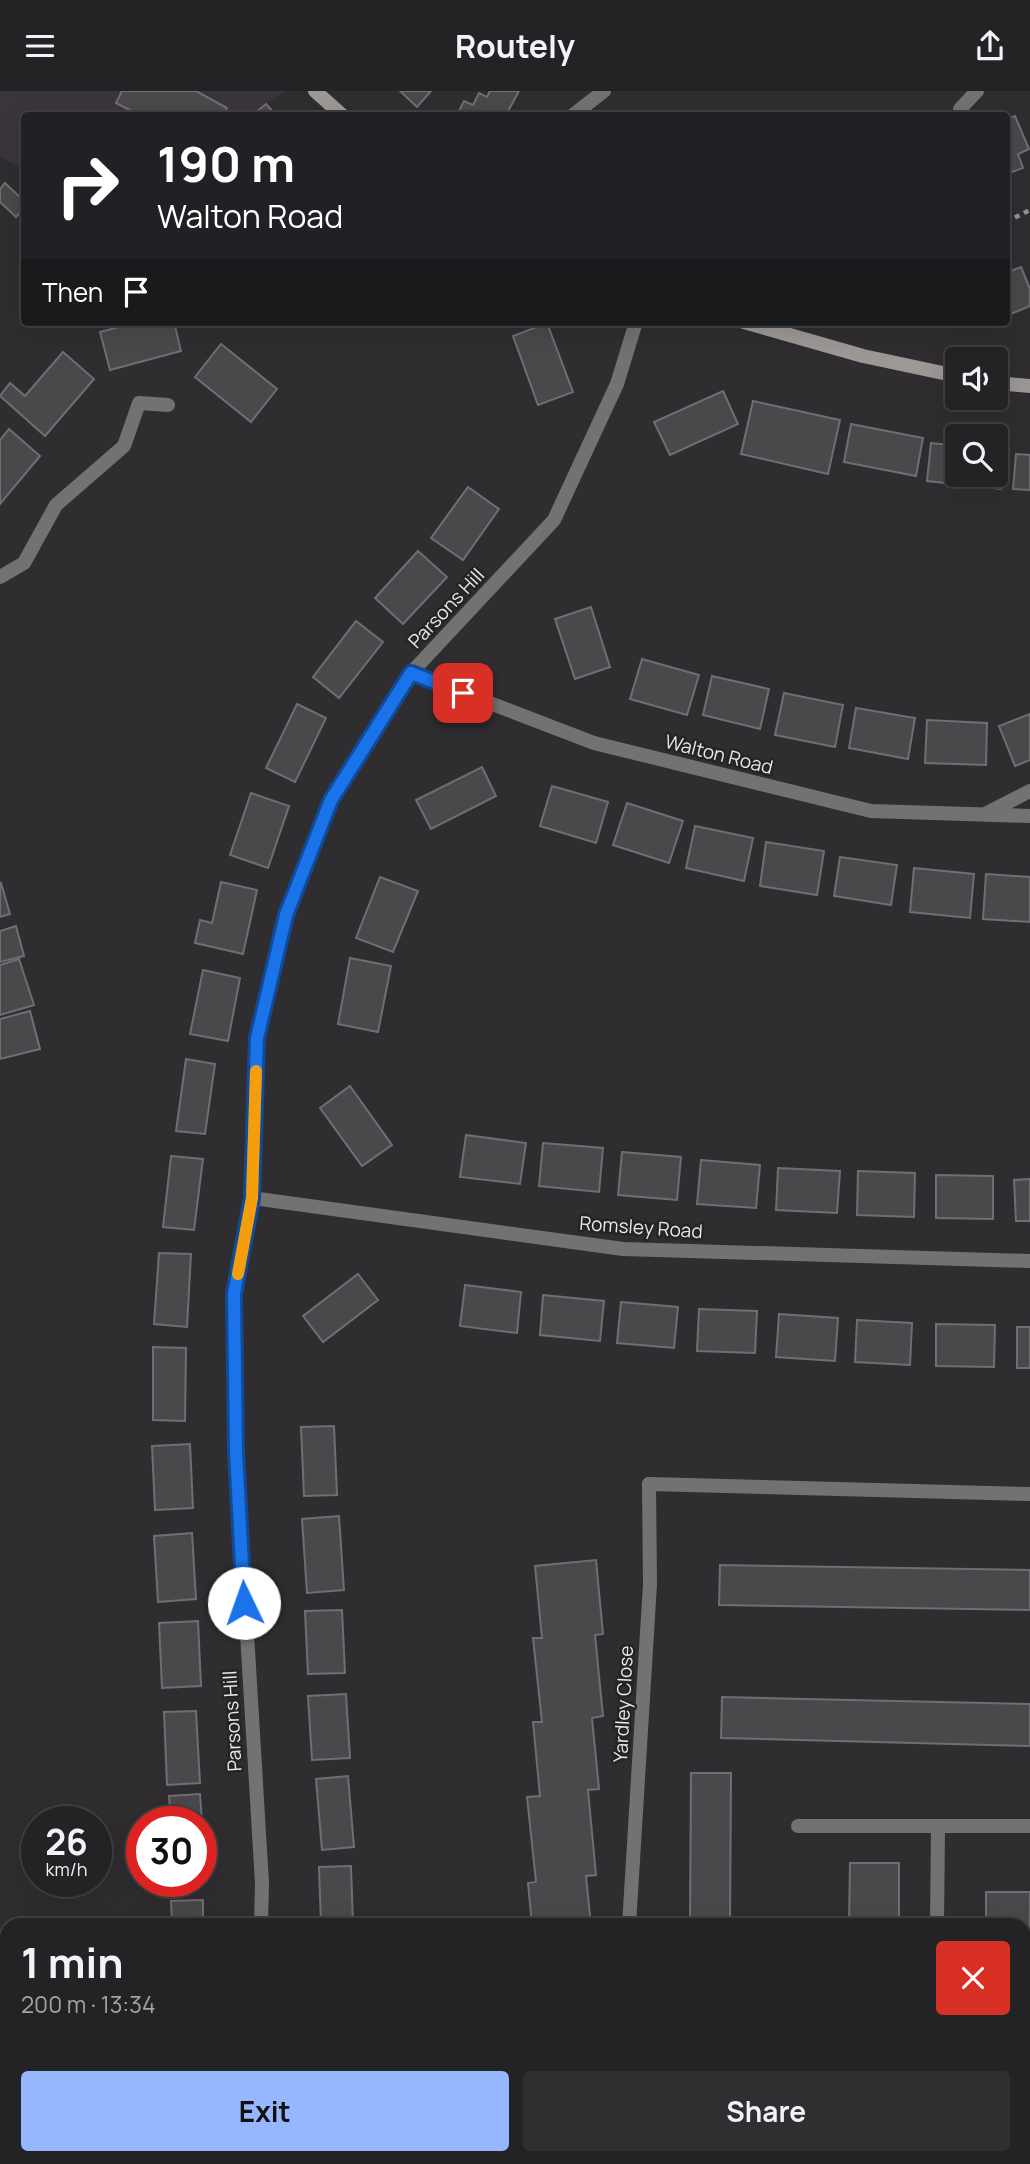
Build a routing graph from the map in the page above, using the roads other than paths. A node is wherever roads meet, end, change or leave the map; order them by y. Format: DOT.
graph roads {
  1 [pos="315,91"];
  2 [pos="604,91"];
  3 [pos="977,91"];
  4 [pos="960,109"];
  5 [pos="339,112"];
  6 [pos="577,112"];
  7 [pos="635,326"];
  8 [pos="758,326"];
  9 [pos="945,373"];
  10 [pos="1008,384"];
  11 [pos="1030,386"];
  12 [pos="168,405"];
  13 [pos="0,577"];
  14 [pos="411,673"];
  15 [pos="1030,790"];
  16 [pos="982,815"];
  17 [pos="1030,816"];
  18 [pos="252,1198"];
  19 [pos="1030,1261"];
  20 [pos="1030,1493"];
  21 [pos="798,1826"];
  22 [pos="1030,1826"];
  23 [pos="938,1827"];
  24 [pos="261,1918"];
  25 [pos="629,1918"];
  26 [pos="937,1918"];
  1 -- 5 [label="street"];
  2 -- 6 [label="street"];
  3 -- 4 [label="street"];
  7 -- 14 [label="street, Parsons Hill"];
  8 -- 9 [label="street"];
  10 -- 11 [label="street"];
  12 -- 13 [label="street"];
  14 -- 16 [label="street, Walton Road"];
  14 -- 18 [label="street, Parsons Hill"];
  15 -- 16 [label="street"];
  16 -- 17 [label="street, Walton Road"];
  18 -- 19 [label="street, Romsley Road"];
  18 -- 24 [label="street, Parsons Hill"];
  20 -- 25 [label="street, Yardley Close"];
  21 -- 23 [label="street"];
  22 -- 23 [label="street"];
  23 -- 26 [label="street"];
}
